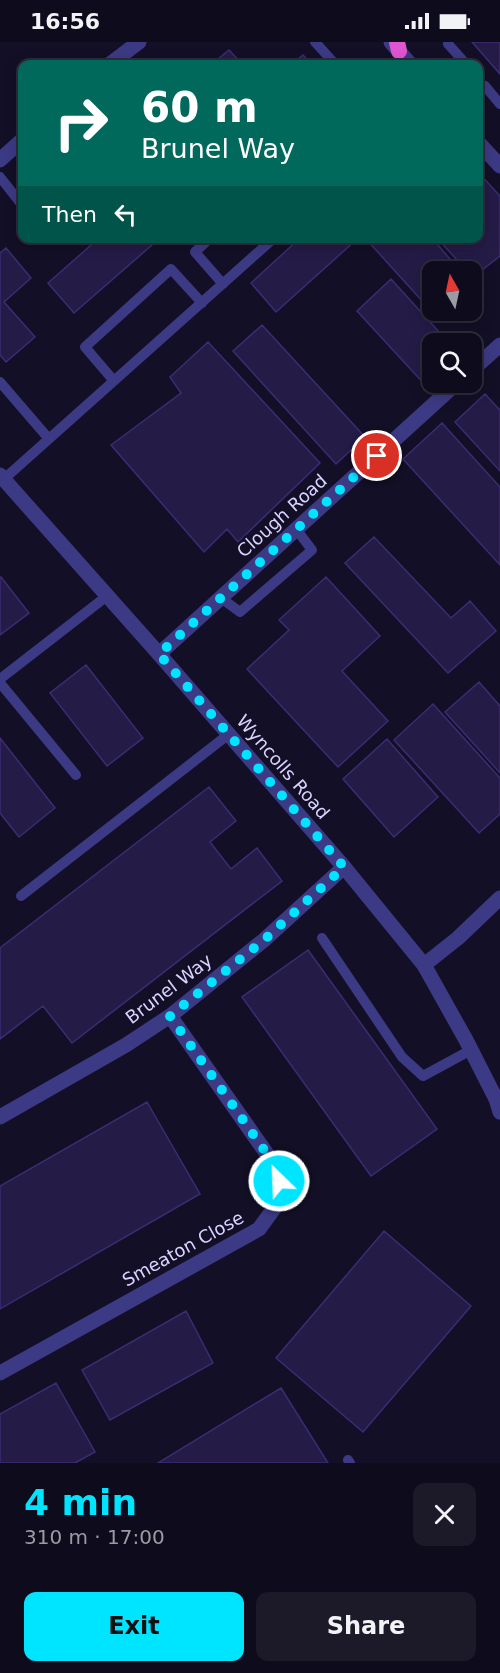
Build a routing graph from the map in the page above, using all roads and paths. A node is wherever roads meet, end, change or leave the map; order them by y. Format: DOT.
graph roads {
  1 [pos="139,42"];
  2 [pos="315,42"];
  3 [pos="448,44"];
  4 [pos="396,45"];
  5 [pos="115,60"];
  6 [pos="332,60"];
  7 [pos="407,60"];
  8 [pos="462,60"];
  9 [pos="483,88"];
  10 [pos="500,104"];
  11 [pos="18,144"];
  12 [pos="483,147"];
  13 [pos="0,160"];
  14 [pos="500,166"];
  15 [pos="0,177"];
  16 [pos="18,199"];
  17 [pos="205,243"];
  18 [pos="268,243"];
  19 [pos="223,284"];
  20 [pos="202,303"];
  21 [pos="500,345"];
  22 [pos="482,361"];
  23 [pos="114,381"];
  24 [pos="0,382"];
  25 [pos="446,393"];
  26 [pos="49,439"];
  27 [pos="2,477"];
  28 [pos="296,529"];
  29 [pos="108,596"];
  30 [pos="221,598"];
  31 [pos="159,654"];
  32 [pos="0,681"];
  33 [pos="229,734"];
  34 [pos="76,775"];
  35 [pos="344,867"];
  36 [pos="21,896"];
  37 [pos="500,898"];
  38 [pos="322,938"];
  39 [pos="424,965"];
  40 [pos="170,1016"];
  41 [pos="471,1050"];
  42 [pos="500,1112"];
  43 [pos="0,1117"];
  44 [pos="0,1373"];
  1 -- 5 [label="street"];
  2 -- 6 [label="lane"];
  3 -- 8 [label="lane"];
  4 -- 7 [label="street"];
  9 -- 10 [label="lane"];
  11 -- 13 [label="street"];
  12 -- 14 [label="street"];
  15 -- 16 [label="lane"];
  17 -- 19 [label="lane"];
  18 -- 19 [label="lane"];
  19 -- 20 [label="lane"];
  20 -- 23 [label="lane"];
  20 -- 23 [label="lane"];
  21 -- 22 [label="street"];
  23 -- 26 [label="lane"];
  24 -- 26 [label="lane"];
  25 -- 28 [label="street, Clough Road"];
  26 -- 27 [label="lane"];
  27 -- 29 [label="street, Wyncolls Road"];
  28 -- 30 [label="street, Clough Road"];
  28 -- 30 [label="lane"];
  29 -- 31 [label="street, Wyncolls Road"];
  29 -- 32 [label="lane"];
  30 -- 31 [label="street, Clough Road"];
  31 -- 33 [label="street, Wyncolls Road"];
  32 -- 34 [label="lane"];
  33 -- 35 [label="street, Wyncolls Road"];
  33 -- 36 [label="lane"];
  35 -- 39 [label="street, Wyncolls Road"];
  35 -- 40 [label="street, Brunel Way"];
  37 -- 39 [label="street"];
  38 -- 41 [label="lane"];
  39 -- 41 [label="street, Wyncolls Road"];
  40 -- 43 [label="street, Brunel Way"];
  40 -- 44 [label="street, Smeaton Close"];
  41 -- 42 [label="street, Wyncolls Road"];
}
